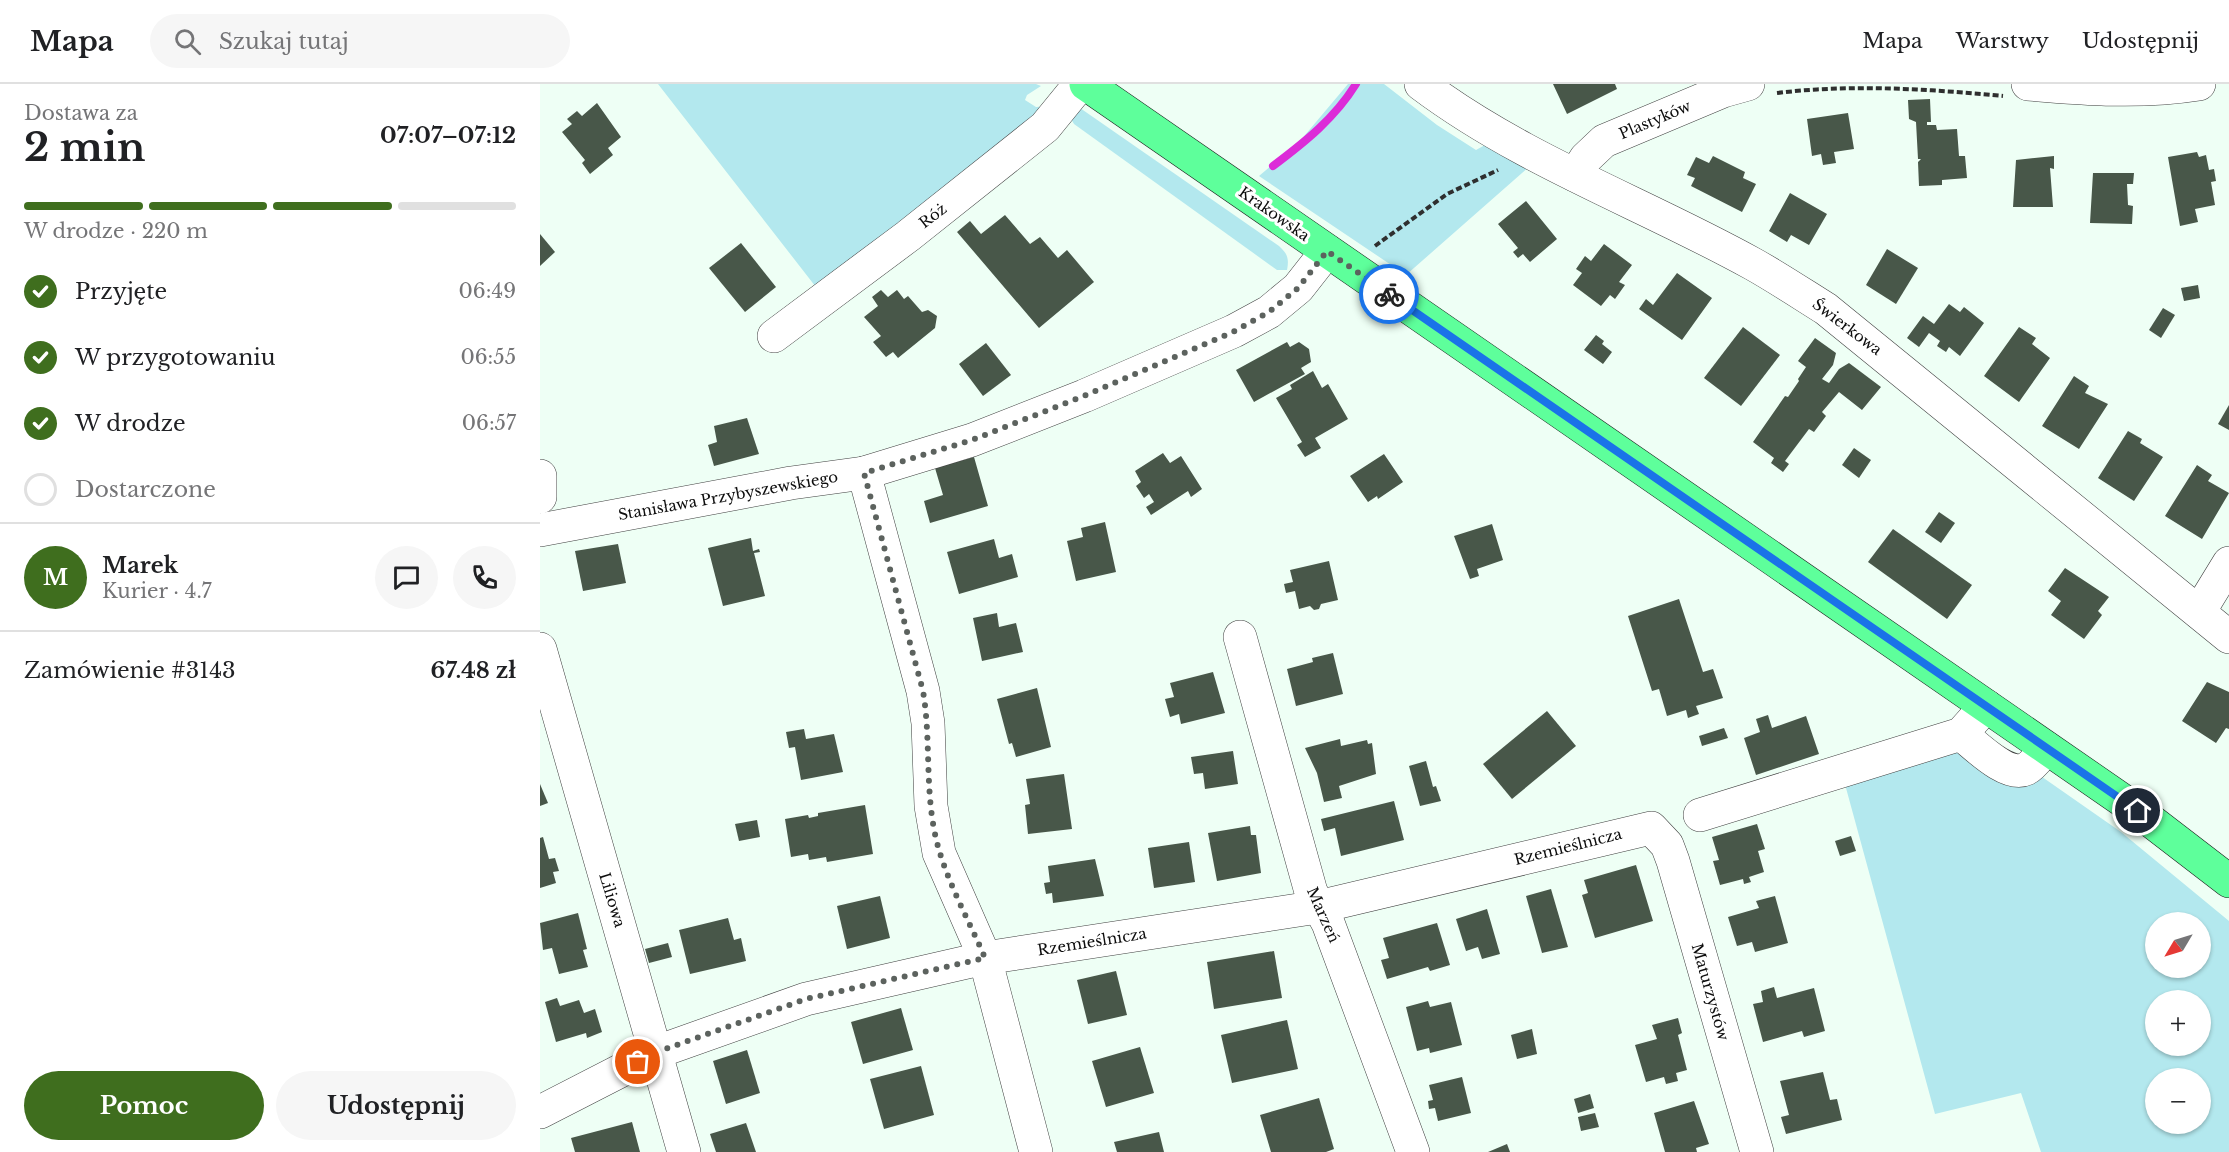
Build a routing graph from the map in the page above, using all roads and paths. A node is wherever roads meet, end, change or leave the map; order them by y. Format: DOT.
graph roads {
  1 [pos="1080,84"];
  2 [pos="1086,84"];
  3 [pos="1421,84"];
  4 [pos="2199,84"];
  5 [pos="1757,89"];
  6 [pos="2022,91"];
  7 [pos="1504,167"];
  8 [pos="1575,175"];
  9 [pos="1373,247"];
  10 [pos="1327,251"];
  11 [pos="774,336"];
  12 [pos="864,473"];
  13 [pos="540,477"];
  14 [pos="540,497"];
  15 [pos="540,530"];
  16 [pos="2229,562"];
  17 [pos="2199,612"];
  18 [pos="1240,637"];
  19 [pos="2229,637"];
  20 [pos="540,648"];
  21 [pos="1986,706"];
  22 [pos="1961,734"];
  23 [pos="2046,748"];
  24 [pos="1700,815"];
  25 [pos="1659,834"];
  26 [pos="2229,880"];
  27 [pos="1318,907"];
  28 [pos="985,958"];
  29 [pos="657,1052"];
  30 [pos="540,1112"];
  31 [pos="684,1152"];
  32 [pos="1036,1152"];
  33 [pos="1413,1152"];
  34 [pos="1757,1152"];
  1 -- 11 [label="street, Róż"];
  2 -- 10 [label="main road, Krakowska"];
  3 -- 8 [label="street, Świerkowa"];
  4 -- 6 [label="street"];
  5 -- 6 [label="path"];
  5 -- 8 [label="street, Plastyków"];
  7 -- 9 [label="path"];
  8 -- 17 [label="street, Świerkowa"];
  10 -- 12 [label="street, Stanisława Przybyszewskiego"];
  10 -- 21 [label="main road, Krakowska"];
  12 -- 15 [label="street, Stanisława Przybyszewskiego"];
  12 -- 28 [label="street"];
  13 -- 14 [label="street"];
  16 -- 17 [label="street"];
  17 -- 19 [label="street, Świerkowa"];
  18 -- 27 [label="street, Marzeń"];
  20 -- 29 [label="street, Liliowa"];
  21 -- 22 [label="street"];
  21 -- 23 [label="main road, Krakowska"];
  22 -- 23 [label="street"];
  22 -- 24 [label="street"];
  23 -- 26 [label="main road, Krakowska"];
  25 -- 27 [label="street, Rzemieślnicza"];
  25 -- 34 [label="street, Maturzystów"];
  27 -- 28 [label="street, Rzemieślnicza"];
  27 -- 33 [label="street, Marzeń"];
  28 -- 29 [label="street, Rzemieślnicza"];
  28 -- 32 [label="street"];
  29 -- 30 [label="street, Rzemieślnicza"];
  29 -- 31 [label="street, Liliowa"];
}
